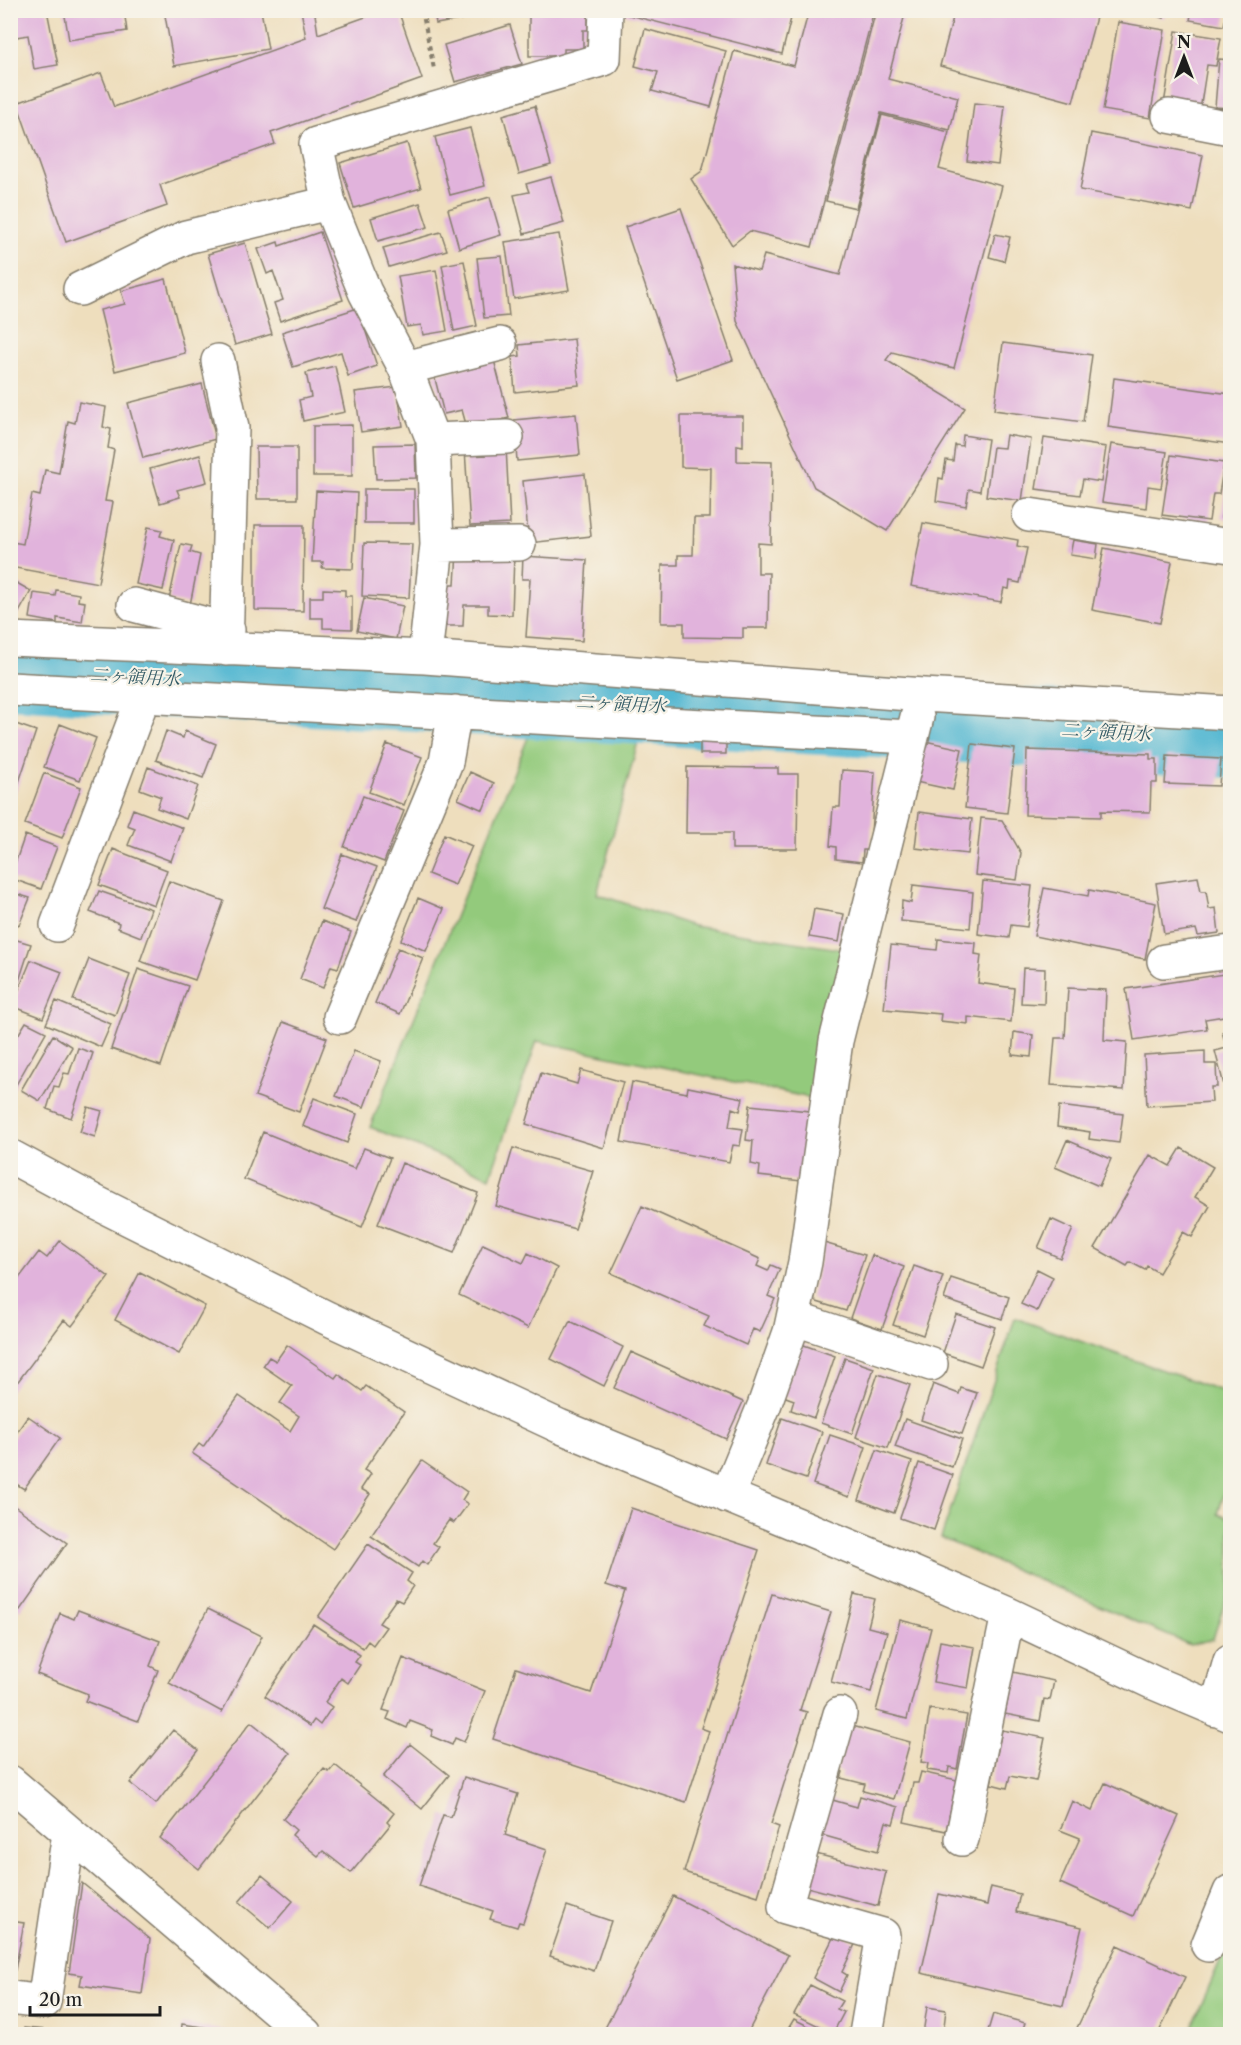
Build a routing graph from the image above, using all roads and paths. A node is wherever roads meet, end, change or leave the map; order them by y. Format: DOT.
graph roads {
  1 [pos="423,10"];
  2 [pos="606,10"];
  3 [pos="442,108"];
  4 [pos="1169,116"];
  5 [pos="1230,128"];
  6 [pos="329,203"];
  7 [pos="80,289"];
  8 [pos="500,344"];
  9 [pos="218,361"];
  10 [pos="405,368"];
  11 [pos="507,437"];
  12 [pos="433,440"];
  13 [pos="1029,515"];
  14 [pos="519,544"];
  15 [pos="437,545"];
  16 [pos="1230,546"];
  17 [pos="134,605"];
  18 [pos="10,639"];
  19 [pos="227,639"];
  20 [pos="425,657"];
  21 [pos="10,689"];
  22 [pos="144,695"];
  23 [pos="455,712"];
  24 [pos="1230,712"];
  25 [pos="917,716"];
  26 [pos="57,925"];
  27 [pos="1230,952"];
  28 [pos="1164,962"];
  29 [pos="340,1017"];
  30 [pos="10,1156"];
  31 [pos="793,1318"];
  32 [pos="932,1364"];
  33 [pos="727,1496"];
  34 [pos="1008,1614"];
  35 [pos="1230,1661"];
  36 [pos="1223,1712"];
  37 [pos="840,1714"];
  38 [pos="10,1782"];
  39 [pos="69,1833"];
  40 [pos="962,1839"];
  41 [pos="1230,1892"];
  42 [pos="1208,1945"];
  43 [pos="10,1998"];
  44 [pos="305,2034"];
  45 [pos="866,2034"];
  1 -- 3 [label="path"];
  2 -- 3 [label="street"];
  3 -- 6 [label="street"];
  4 -- 5 [label="street"];
  6 -- 7 [label="street"];
  6 -- 10 [label="street"];
  8 -- 10 [label="street"];
  9 -- 19 [label="street"];
  10 -- 12 [label="street"];
  11 -- 12 [label="street"];
  12 -- 15 [label="street"];
  13 -- 16 [label="street"];
  14 -- 15 [label="street"];
  15 -- 20 [label="street"];
  17 -- 19 [label="street"];
  18 -- 19 [label="street"];
  19 -- 20 [label="street"];
  20 -- 25 [label="street"];
  21 -- 22 [label="street"];
  22 -- 23 [label="street"];
  22 -- 26 [label="street"];
  23 -- 25 [label="street"];
  23 -- 29 [label="street"];
  24 -- 25 [label="street"];
  25 -- 31 [label="street"];
  27 -- 28 [label="street"];
  30 -- 33 [label="street"];
  31 -- 32 [label="street"];
  31 -- 33 [label="street"];
  33 -- 34 [label="street"];
  34 -- 36 [label="street"];
  34 -- 40 [label="street"];
  35 -- 36 [label="street"];
  37 -- 45 [label="street"];
  38 -- 39 [label="street"];
  39 -- 43 [label="street"];
  39 -- 44 [label="street"];
  41 -- 42 [label="street"];
}
